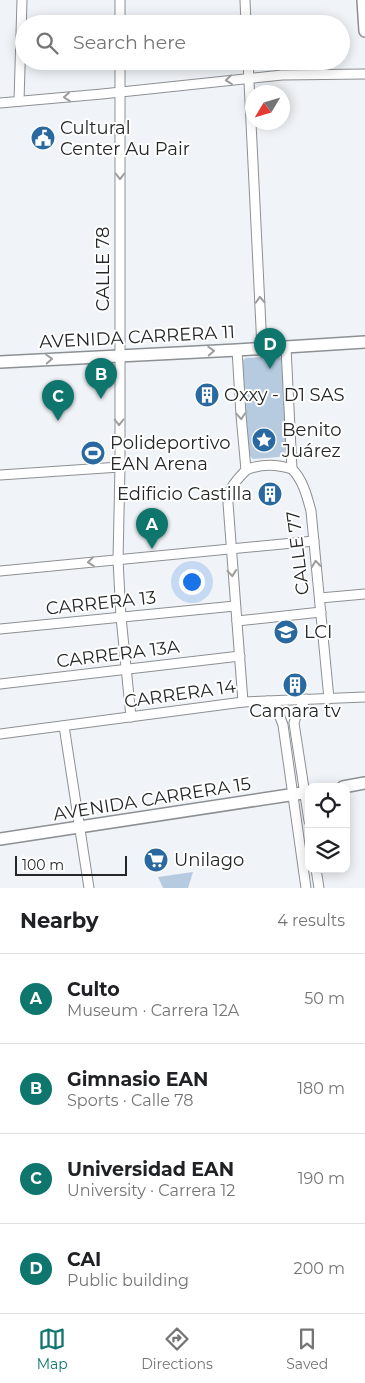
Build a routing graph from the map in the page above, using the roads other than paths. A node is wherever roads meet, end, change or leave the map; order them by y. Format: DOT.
graph roads {
  1 [pos="22,0"];
  2 [pos="120,0"];
  3 [pos="245,0"];
  4 [pos="363,0"];
  5 [pos="22,15"];
  6 [pos="120,15"];
  7 [pos="246,15"];
  8 [pos="365,31"];
  9 [pos="20,70"];
  10 [pos="120,70"];
  11 [pos="249,70"];
  12 [pos="365,74"];
  13 [pos="249,78"];
  14 [pos="120,92"];
  15 [pos="19,101"];
  16 [pos="0,103"];
  17 [pos="365,342"];
  18 [pos="286,347"];
  19 [pos="262,348"];
  20 [pos="237,350"];
  21 [pos="119,356"];
  22 [pos="0,362"];
  23 [pos="120,467"];
  24 [pos="0,468"];
  25 [pos="292,469"];
  26 [pos="246,470"];
  27 [pos="0,475"];
  28 [pos="314,541"];
  29 [pos="230,549"];
  30 [pos="118,560"];
  31 [pos="0,571"];
  32 [pos="365,594"];
  33 [pos="320,598"];
  34 [pos="235,606"];
  35 [pos="321,612"];
  36 [pos="121,617"];
  37 [pos="236,621"];
  38 [pos="0,629"];
  39 [pos="240,656"];
  40 [pos="127,669"];
  41 [pos="0,684"];
  42 [pos="365,697"];
  43 [pos="329,699"];
  44 [pos="268,700"];
  45 [pos="306,700"];
  46 [pos="243,702"];
  47 [pos="131,717"];
  48 [pos="64,726"];
  49 [pos="0,734"];
  50 [pos="305,783"];
  51 [pos="365,783"];
  52 [pos="350,786"];
  53 [pos="305,792"];
  54 [pos="292,795"];
  55 [pos="79,828"];
  56 [pos="0,840"];
  57 [pos="317,873"];
  58 [pos="88,888"];
  59 [pos="306,888"];
  60 [pos="319,888"];
  1 -- 5 [label="street"];
  2 -- 6 [label="street"];
  3 -- 7 [label="street"];
  4 -- 8 [label="main road"];
  9 -- 15 [label="street"];
  10 -- 14 [label="street, CALLE 78"];
  11 -- 13 [label="street"];
  12 -- 13 [label="street"];
  13 -- 14 [label="street, one-way"];
  19 -- 13 [label="street, one-way"];
  14 -- 15 [label="street, one-way"];
  14 -- 21 [label="street, CALLE 78, one-way"];
  15 -- 16 [label="street"];
  17 -- 18 [label="main road, AVENIDA CARRERA 11"];
  18 -- 19 [label="main road, AVENIDA CARRERA 11"];
  18 -- 25 [label="street, CALLE 77"];
  19 -- 20 [label="main road, AVENIDA CARRERA 11"];
  21 -- 20 [label="main road, AVENIDA CARRERA 11, one-way"];
  20 -- 26 [label="street, one-way"];
  22 -- 21 [label="main road, AVENIDA CARRERA 11, one-way"];
  21 -- 23 [label="street, CALLE 78, one-way"];
  23 -- 27 [label="street"];
  23 -- 30 [label="street, CALLE 78"];
  24 -- 27 [label="street"];
  25 -- 26 [label="street"];
  25 -- 28 [label="street, CALLE 77"];
  26 -- 29 [label="street"];
  28 -- 29 [label="street"];
  33 -- 28 [label="street, CALLE 77, one-way"];
  29 -- 30 [label="street"];
  29 -- 34 [label="street, one-way"];
  30 -- 31 [label="street, one-way"];
  30 -- 36 [label="street, CALLE 78"];
  32 -- 33 [label="street"];
  33 -- 35 [label="street, CALLE 77"];
  34 -- 36 [label="street, CARRERA 13"];
  34 -- 37 [label="street"];
  35 -- 37 [label="street"];
  35 -- 43 [label="street, CALLE 77"];
  36 -- 38 [label="street, CARRERA 13"];
  36 -- 40 [label="street, CALLE 78"];
  37 -- 39 [label="street"];
  39 -- 40 [label="street, CARRERA 13A"];
  39 -- 46 [label="street"];
  40 -- 41 [label="street, CARRERA 13A"];
  40 -- 47 [label="street, CALLE 78"];
  42 -- 43 [label="street, CARRERA 14"];
  43 -- 45 [label="street, CARRERA 14"];
  44 -- 45 [label="street, CARRERA 14"];
  44 -- 46 [label="street, CARRERA 14"];
  44 -- 54 [label="street"];
  45 -- 50 [label="street"];
  46 -- 47 [label="street, CARRERA 14"];
  47 -- 48 [label="street, CARRERA 14"];
  48 -- 49 [label="street, CARRERA 14"];
  48 -- 55 [label="street"];
  51 -- 52 [label="main road"];
  53 -- 54 [label="main road, AVENIDA CARRERA 15"];
  54 -- 55 [label="main road, AVENIDA CARRERA 15"];
  54 -- 59 [label="street"];
  55 -- 56 [label="main road, AVENIDA CARRERA 15"];
  55 -- 58 [label="street"];
  57 -- 60 [label="street"];
}
